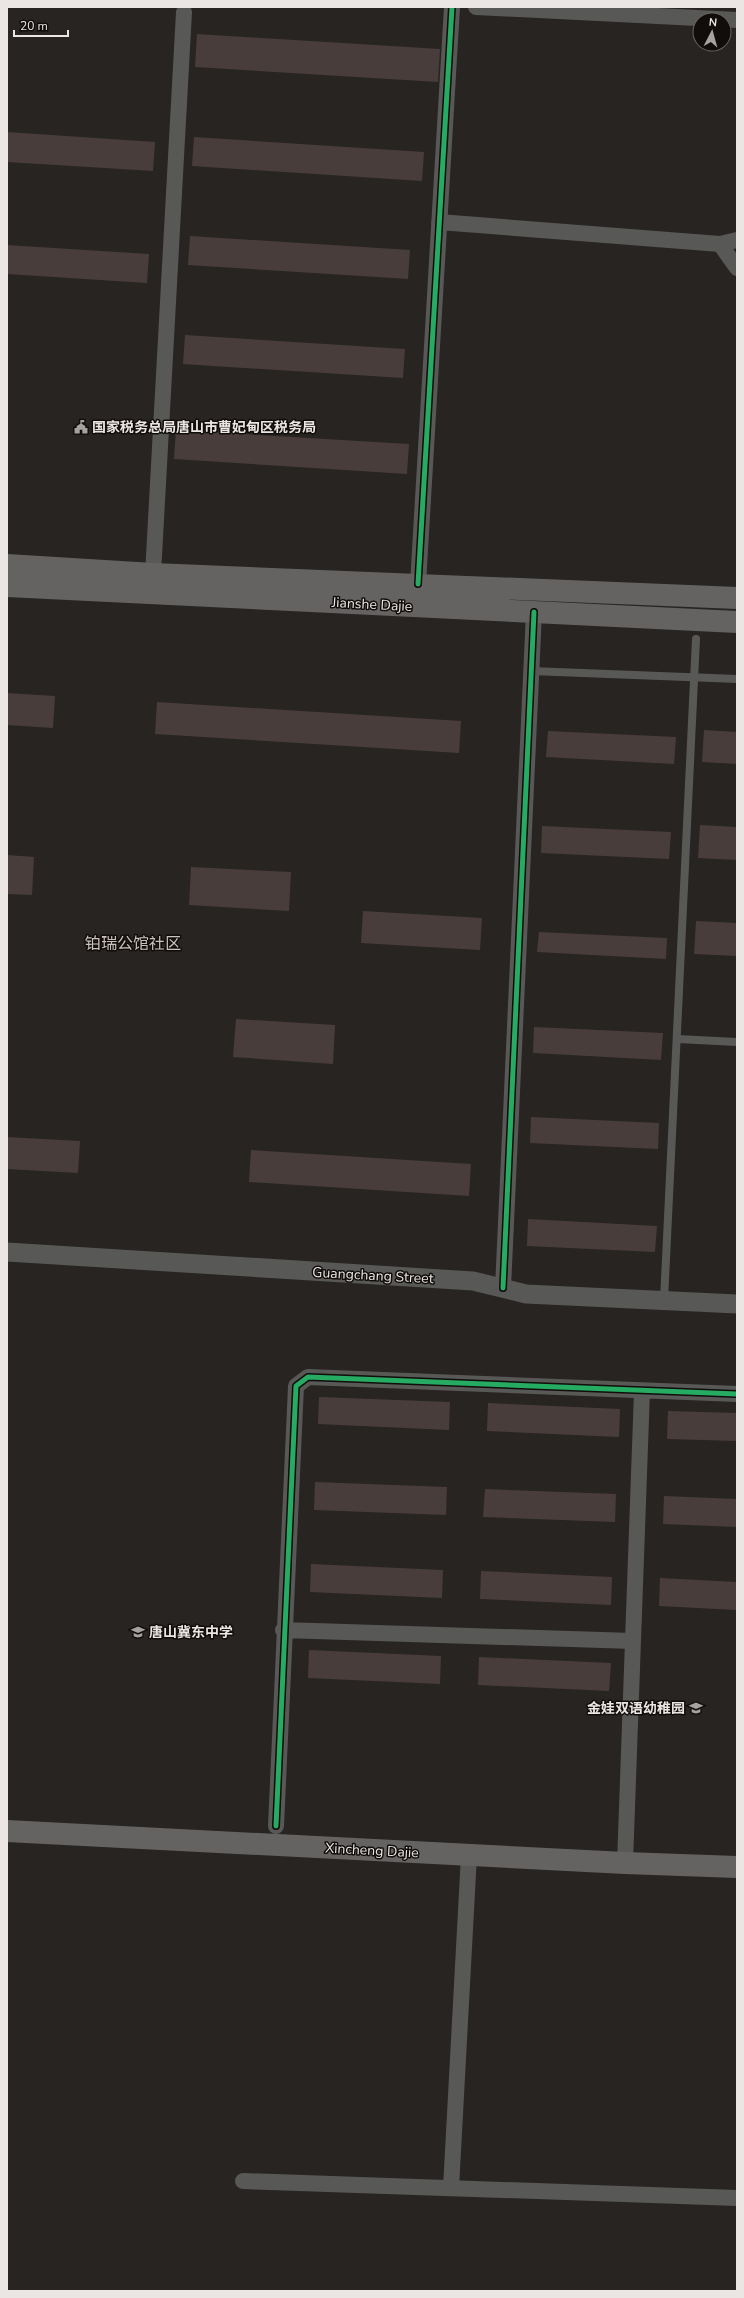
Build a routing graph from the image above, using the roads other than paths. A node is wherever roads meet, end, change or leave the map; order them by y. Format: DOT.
graph roads {
  1 [pos="452,7"];
  2 [pos="476,7"];
  3 [pos="184,12"];
  4 [pos="683,12"];
  5 [pos="737,20"];
  6 [pos="439,222"];
  7 [pos="737,240"];
  8 [pos="720,244"];
  9 [pos="737,268"];
  10 [pos="7,565"];
  11 [pos="153,574"];
  12 [pos="418,584"];
  13 [pos="7,586"];
  14 [pos="737,598"];
  15 [pos="534,612"];
  16 [pos="737,622"];
  17 [pos="696,639"];
  18 [pos="531,671"];
  19 [pos="695,677"];
  20 [pos="737,679"];
  21 [pos="677,1039"];
  22 [pos="737,1042"];
  23 [pos="7,1252"];
  24 [pos="503,1288"];
  25 [pos="664,1300"];
  26 [pos="737,1304"];
  27 [pos="642,1391"];
  28 [pos="737,1394"];
  29 [pos="283,1630"];
  30 [pos="633,1641"];
  31 [pos="276,1826"];
  32 [pos="7,1831"];
  33 [pos="470,1855"];
  34 [pos="625,1863"];
  35 [pos="737,1867"];
  36 [pos="243,2181"];
  37 [pos="451,2188"];
  38 [pos="737,2198"];
  1 -- 6 [label="street"];
  2 -- 4 [label="street"];
  3 -- 11 [label="street"];
  4 -- 5 [label="street"];
  6 -- 8 [label="street"];
  6 -- 12 [label="street"];
  7 -- 8 [label="street"];
  8 -- 9 [label="street"];
  10 -- 11 [label="main road, Jianshe Dajie"];
  11 -- 12 [label="main road, Jianshe Dajie"];
  12 -- 14 [label="main road, Jianshe Dajie"];
  13 -- 15 [label="main road, Jianshe Dajie"];
  15 -- 16 [label="main road, Jianshe Dajie"];
  15 -- 18 [label="street"];
  17 -- 19 [label="lane"];
  18 -- 19 [label="lane"];
  18 -- 24 [label="street"];
  19 -- 20 [label="lane"];
  19 -- 21 [label="lane"];
  21 -- 22 [label="lane"];
  21 -- 25 [label="lane"];
  23 -- 24 [label="street, Guangchang Street"];
  24 -- 25 [label="street, Guangchang Street"];
  25 -- 26 [label="street, Guangchang Street"];
  27 -- 28 [label="street"];
  27 -- 29 [label="street"];
  27 -- 30 [label="street"];
  29 -- 30 [label="street"];
  29 -- 31 [label="street"];
  30 -- 34 [label="street"];
  32 -- 33 [label="main road, Xincheng Dajie"];
  33 -- 34 [label="main road, Xincheng Dajie"];
  33 -- 37 [label="street"];
  34 -- 35 [label="main road, Xincheng Dajie"];
  36 -- 37 [label="street"];
  37 -- 38 [label="street"];
}
